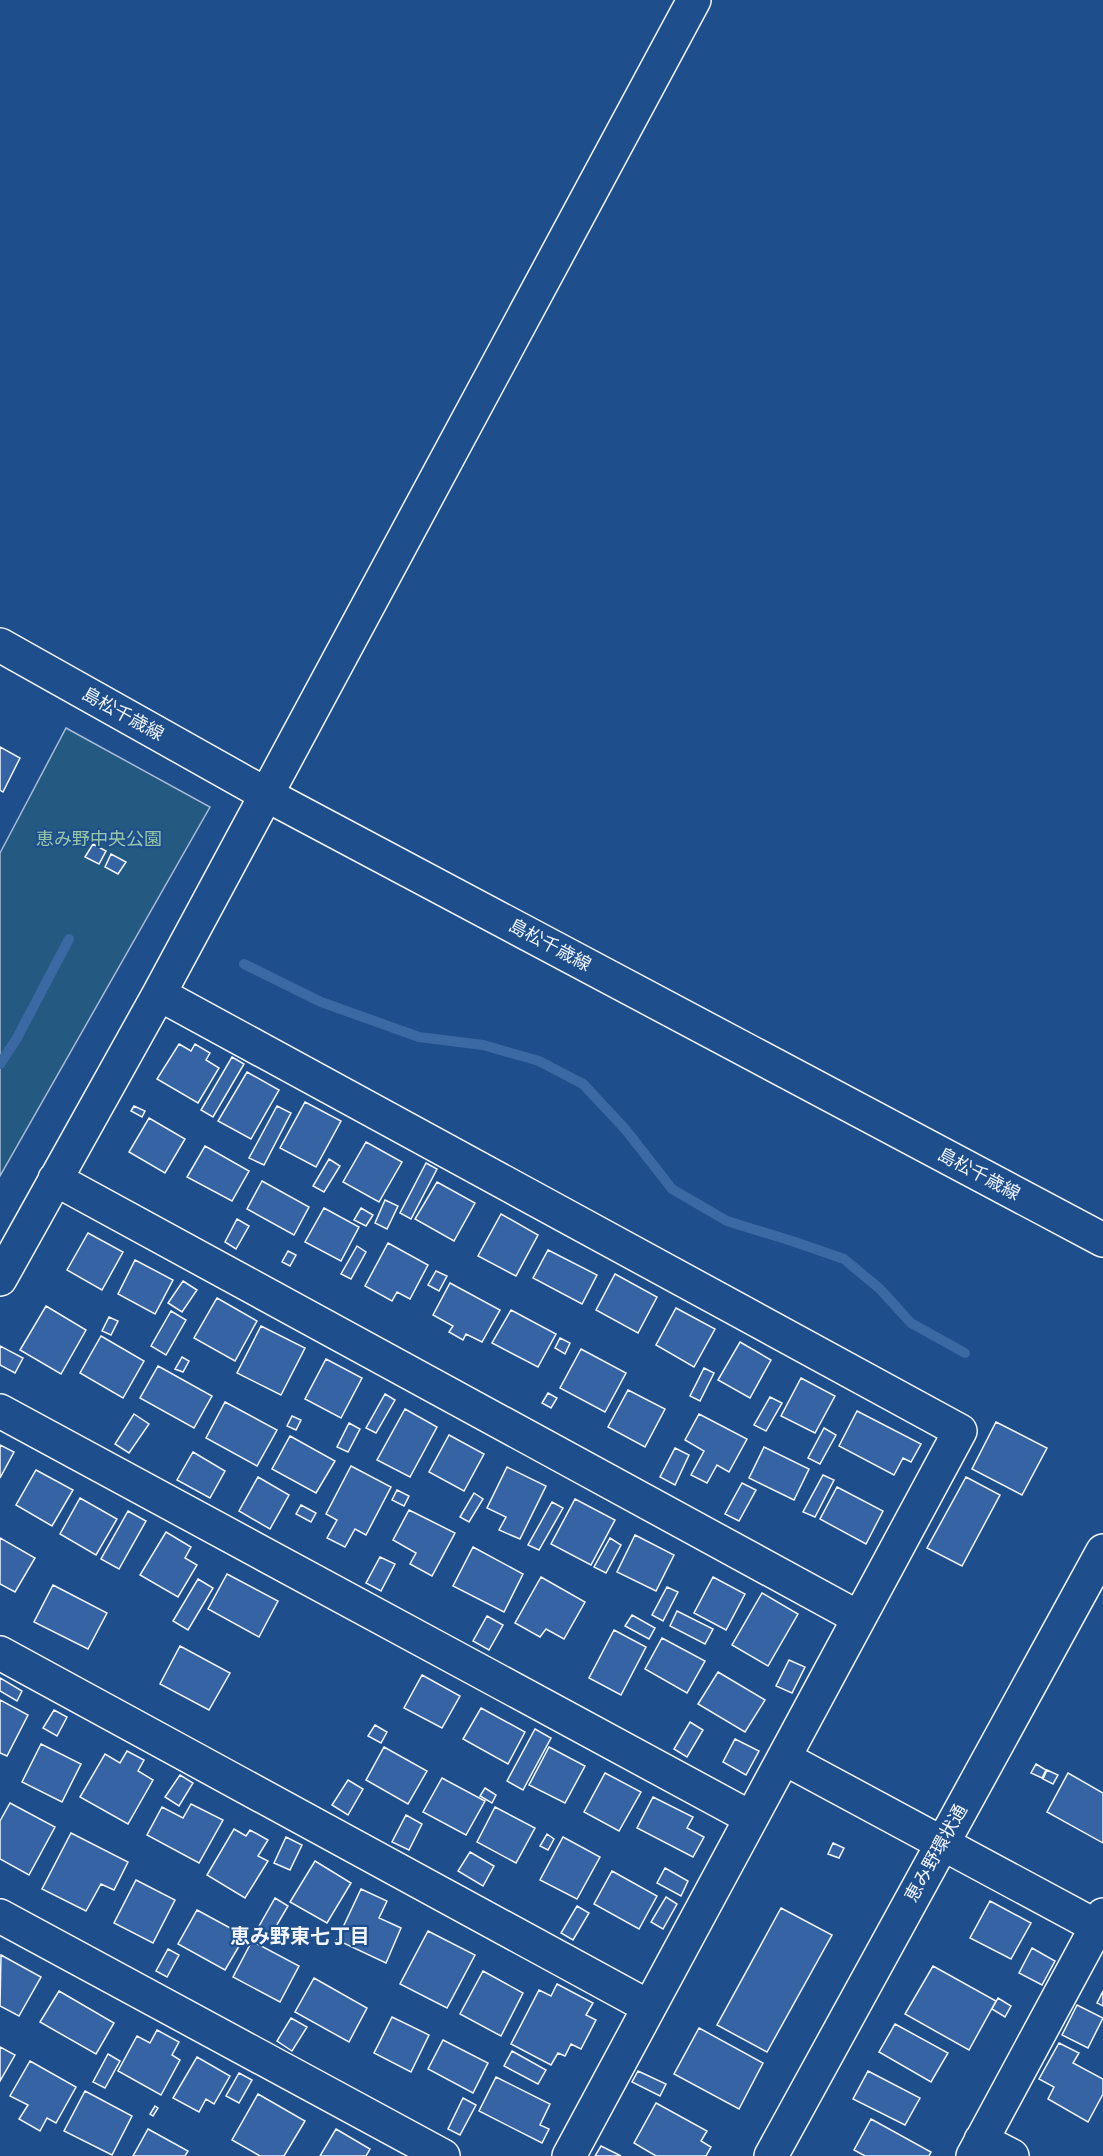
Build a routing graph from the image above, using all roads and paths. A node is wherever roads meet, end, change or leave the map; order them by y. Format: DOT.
graph roads {
  1 [pos="694,0"];
  2 [pos="0,645"];
  3 [pos="267,795"];
  4 [pos="159,994"];
  5 [pos="55,1179"];
  6 [pos="1103,1240"];
  7 [pos="0,1279"];
  8 [pos="0,1411"];
  9 [pos="1103,1551"];
  10 [pos="859,1618"];
  11 [pos="0,1653"];
  12 [pos="783,1758"];
  13 [pos="752,1818"];
  14 [pos="942,1842"];
  15 [pos="0,1916"];
  16 [pos="1101,1924"];
  17 [pos="649,2007"];
  18 [pos="977,2148"];
  19 [pos="443,2156"];
  20 [pos="569,2156"];
  21 [pos="771,2156"];
  22 [pos="1012,2156"];
  1 -- 3 [label="street"];
  2 -- 3 [label="street, 島松千歳線"];
  3 -- 4 [label="street"];
  3 -- 6 [label="street, 島松千歳線"];
  4 -- 5 [label="street"];
  4 -- 10 [label="street"];
  5 -- 7 [label="street"];
  5 -- 10 [label="street"];
  8 -- 13 [label="street"];
  9 -- 14 [label="street, 恵み野環状通"];
  10 -- 12 [label="street"];
  11 -- 17 [label="street"];
  12 -- 13 [label="street"];
  12 -- 14 [label="street"];
  13 -- 17 [label="street"];
  14 -- 16 [label="street"];
  14 -- 21 [label="street, 恵み野環状通"];
  15 -- 19 [label="street"];
  16 -- 18 [label="street"];
  17 -- 20 [label="street"];
  18 -- 22 [label="street"];
}
